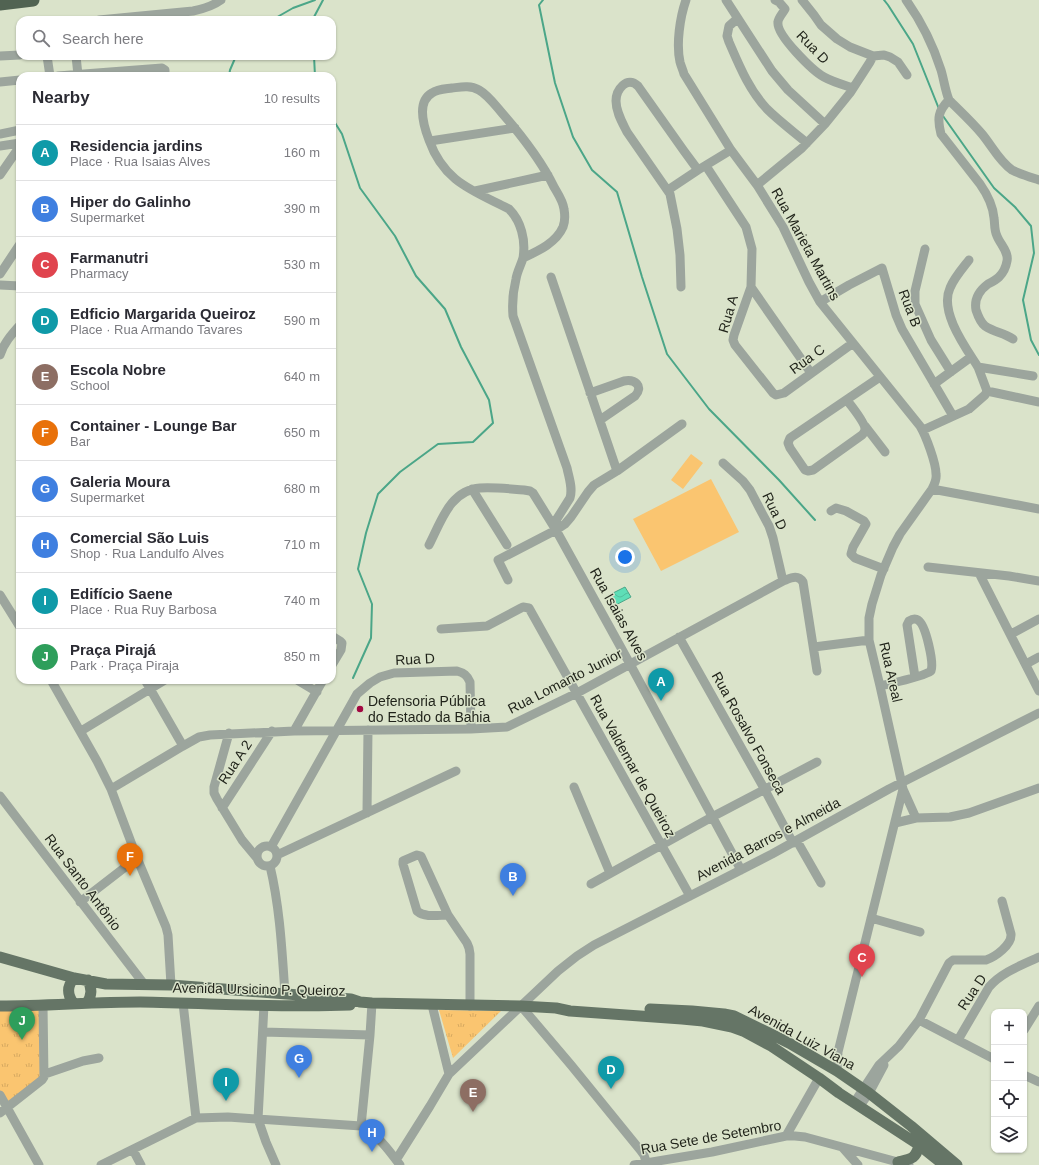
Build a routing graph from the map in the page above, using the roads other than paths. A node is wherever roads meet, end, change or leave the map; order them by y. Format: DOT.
graph roads {
  1 [pos="33,0"];
  2 [pos="221,0"];
  3 [pos="686,0"];
  4 [pos="726,0"];
  5 [pos="775,0"];
  6 [pos="802,0"];
  7 [pos="906,0"];
  8 [pos="0,4"];
  9 [pos="141,16"];
  10 [pos="737,19"];
  11 [pos="16,54"];
  12 [pos="0,56"];
  13 [pos="872,56"];
  14 [pos="48,60"];
  15 [pos="76,60"];
  16 [pos="49,72"];
  17 [pos="78,72"];
  18 [pos="114,72"];
  19 [pos="166,72"];
  20 [pos="907,76"];
  21 [pos="16,80"];
  22 [pos="0,82"];
  23 [pos="853,88"];
  24 [pos="949,100"];
  25 [pos="825,124"];
  26 [pos="515,128"];
  27 [pos="16,131"];
  28 [pos="0,134"];
  29 [pos="430,141"];
  30 [pos="807,143"];
  31 [pos="16,144"];
  32 [pos="0,146"];
  33 [pos="731,150"];
  34 [pos="16,152"];
  35 [pos="706,166"];
  36 [pos="698,170"];
  37 [pos="0,175"];
  38 [pos="548,175"];
  39 [pos="1039,180"];
  40 [pos="757,185"];
  41 [pos="668,190"];
  42 [pos="475,191"];
  43 [pos="924,249"];
  44 [pos="16,250"];
  45 [pos="523,258"];
  46 [pos="969,260"];
  47 [pos="0,274"];
  48 [pos="551,277"];
  49 [pos="0,284"];
  50 [pos="16,286"];
  51 [pos="681,287"];
  52 [pos="751,287"];
  53 [pos="820,302"];
  54 [pos="16,330"];
  55 [pos="1013,339"];
  56 [pos="853,343"];
  57 [pos="0,355"];
  58 [pos="971,357"];
  59 [pos="978,367"];
  60 [pos="951,372"];
  61 [pos="812,373"];
  62 [pos="1033,376"];
  63 [pos="880,377"];
  64 [pos="934,384"];
  65 [pos="987,391"];
  66 [pos="590,393"];
  67 [pos="776,395"];
  68 [pos="847,400"];
  69 [pos="1039,402"];
  70 [pos="953,416"];
  71 [pos="600,420"];
  72 [pos="682,424"];
  73 [pos="864,426"];
  74 [pos="922,430"];
  75 [pos="885,452"];
  76 [pos="723,463"];
  77 [pos="617,471"];
  78 [pos="472,489"];
  79 [pos="932,489"];
  80 [pos="1039,509"];
  81 [pos="831,510"];
  82 [pos="555,528"];
  83 [pos="429,545"];
  84 [pos="507,545"];
  85 [pos="928,567"];
  86 [pos="884,569"];
  87 [pos="979,573"];
  88 [pos="508,580"];
  89 [pos="783,581"];
  90 [pos="1039,581"];
  91 [pos="0,595"];
  92 [pos="1039,619"];
  93 [pos="16,621"];
  94 [pos="441,629"];
  95 [pos="1011,634"];
  96 [pos="679,637"];
  97 [pos="336,639"];
  98 [pos="869,640"];
  99 [pos="814,647"];
  100 [pos="1039,657"];
  101 [pos="336,658"];
  102 [pos="630,664"];
  103 [pos="1026,664"];
  104 [pos="817,671"];
  105 [pos="916,677"];
  106 [pos="53,684"];
  107 [pos="147,684"];
  108 [pos="158,684"];
  109 [pos="304,684"];
  110 [pos="322,684"];
  111 [pos="880,686"];
  112 [pos="150,689"];
  113 [pos="1039,691"];
  114 [pos="317,692"];
  115 [pos="577,693"];
  116 [pos="1039,713"];
  117 [pos="471,729"];
  118 [pos="294,730"];
  119 [pos="338,730"];
  120 [pos="368,730"];
  121 [pos="81,731"];
  122 [pos="272,731"];
  123 [pos="229,733"];
  124 [pos="183,746"];
  125 [pos="817,762"];
  126 [pos="456,771"];
  127 [pos="903,786"];
  128 [pos="574,787"];
  129 [pos="1039,788"];
  130 [pos="111,789"];
  131 [pos="765,790"];
  132 [pos="0,796"];
  133 [pos="222,808"];
  134 [pos="368,813"];
  135 [pos="712,817"];
  136 [pos="916,818"];
  137 [pos="895,823"];
  138 [pos="795,842"];
  139 [pos="661,846"];
  140 [pos="271,847"];
  141 [pos="277,855"];
  142 [pos="137,858"];
  143 [pos="257,858"];
  144 [pos="270,866"];
  145 [pos="741,870"];
  146 [pos="610,873"];
  147 [pos="821,883"];
  148 [pos="592,884"];
  149 [pos="690,896"];
  150 [pos="1002,900"];
  151 [pos="80,902"];
  152 [pos="448,915"];
  153 [pos="871,918"];
  154 [pos="920,932"];
  155 [pos="0,957"];
  156 [pos="1039,957"];
  157 [pos="81,979"];
  158 [pos="106,984"];
  159 [pos="144,984"];
  160 [pos="171,985"];
  161 [pos="284,994"];
  162 [pos="360,1002"];
  163 [pos="72,1003"];
  164 [pos="87,1003"];
  165 [pos="105,1003"];
  166 [pos="183,1003"];
  167 [pos="372,1003"];
  168 [pos="264,1005"];
  169 [pos="432,1005"];
  170 [pos="0,1006"];
  171 [pos="43,1006"];
  172 [pos="470,1006"];
  173 [pos="521,1006"];
  174 [pos="1039,1006"];
  175 [pos="723,1019"];
  176 [pos="919,1020"];
  177 [pos="1027,1025"];
  178 [pos="263,1032"];
  179 [pos="370,1035"];
  180 [pos="958,1040"];
  181 [pos="838,1052"];
  182 [pos="991,1057"];
  183 [pos="99,1058"];
  184 [pos="826,1065"];
  185 [pos="837,1071"];
  186 [pos="45,1074"];
  187 [pos="449,1074"];
  188 [pos="1027,1076"];
  189 [pos="818,1078"];
  190 [pos="1039,1082"];
  191 [pos="867,1091"];
  192 [pos="0,1095"];
  193 [pos="857,1104"];
  194 [pos="4,1111"];
  195 [pos="196,1118"];
  196 [pos="258,1119"];
  197 [pos="362,1126"];
  198 [pos="786,1136"];
  199 [pos="919,1145"];
  200 [pos="843,1148"];
  201 [pos="133,1150"];
  202 [pos="863,1153"];
  203 [pos="398,1162"];
  204 [pos="898,1162"];
  205 [pos="647,1164"];
  206 [pos="856,1164"];
  207 [pos="39,1165"];
  208 [pos="101,1165"];
  209 [pos="140,1165"];
  210 [pos="276,1165"];
  211 [pos="634,1165"];
  212 [pos="909,1165"];
  213 [pos="944,1165"];
  214 [pos="957,1165"];
  1 -- 8 [label="highway"];
  2 -- 9 [label="street"];
  3 -- 33 [label="street, Rua Marieta Martins"];
  4 -- 10 [label="street"];
  5 -- 23 [label="street, Rua D"];
  6 -- 13 [label="street"];
  7 -- 24 [label="street"];
  10 -- 25 [label="street"];
  10 -- 30 [label="street"];
  11 -- 12 [label="street"];
  13 -- 20 [label="street"];
  13 -- 23 [label="street"];
  14 -- 16 [label="street"];
  15 -- 17 [label="street"];
  18 -- 19 [label="street"];
  21 -- 22 [label="street"];
  23 -- 25 [label="street"];
  24 -- 39 [label="street"];
  24 -- 55 [label="street"];
  25 -- 30 [label="street"];
  26 -- 29 [label="street"];
  26 -- 29 [label="street"];
  26 -- 38 [label="street"];
  27 -- 28 [label="street"];
  29 -- 42 [label="street"];
  30 -- 40 [label="street"];
  31 -- 32 [label="street"];
  33 -- 35 [label="street"];
  33 -- 40 [label="street, Rua Marieta Martins"];
  34 -- 37 [label="street"];
  35 -- 36 [label="street"];
  35 -- 52 [label="street, Rua A"];
  36 -- 41 [label="street"];
  36 -- 41 [label="street"];
  38 -- 42 [label="street"];
  38 -- 45 [label="street"];
  40 -- 53 [label="street, Rua Marieta Martins"];
  41 -- 51 [label="street"];
  42 -- 45 [label="street"];
  43 -- 60 [label="street"];
  44 -- 47 [label="street"];
  45 -- 82 [label="street"];
  46 -- 58 [label="street"];
  48 -- 66 [label="street"];
  49 -- 50 [label="street"];
  52 -- 61 [label="street"];
  52 -- 67 [label="street, Rua A"];
  53 -- 56 [label="street, Rua Marieta Martins"];
  53 -- 64 [label="street, Rua B"];
  54 -- 57 [label="street"];
  56 -- 61 [label="street, Rua C"];
  56 -- 63 [label="street, Rua Marieta Martins"];
  58 -- 59 [label="street"];
  58 -- 60 [label="street"];
  59 -- 62 [label="street"];
  59 -- 65 [label="street"];
  60 -- 64 [label="street"];
  61 -- 67 [label="street, Rua C"];
  63 -- 68 [label="street"];
  63 -- 74 [label="street, Rua Marieta Martins"];
  64 -- 70 [label="street, Rua B"];
  65 -- 69 [label="street"];
  65 -- 70 [label="street"];
  66 -- 71 [label="street"];
  66 -- 71 [label="street"];
  68 -- 73 [label="street"];
  68 -- 73 [label="street"];
  70 -- 74 [label="street"];
  71 -- 77 [label="street"];
  72 -- 77 [label="street"];
  73 -- 75 [label="street"];
  74 -- 79 [label="street, Rua Marieta Martins"];
  76 -- 89 [label="street, Rua D"];
  77 -- 82 [label="street"];
  78 -- 82 [label="street, Rua Isaias Alves"];
  78 -- 83 [label="street, Rua Isaias Alves"];
  78 -- 84 [label="street"];
  79 -- 80 [label="street"];
  79 -- 86 [label="street, Rua Areal"];
  81 -- 86 [label="street"];
  82 -- 88 [label="street"];
  82 -- 102 [label="street, Rua Isaias Alves"];
  85 -- 87 [label="street"];
  86 -- 98 [label="street, Rua Areal"];
  87 -- 90 [label="street"];
  87 -- 95 [label="street"];
  89 -- 96 [label="street, Rua Lomanto Junior"];
  89 -- 99 [label="street, Rua Lomanto Junior"];
  91 -- 93 [label="street"];
  92 -- 95 [label="street"];
  94 -- 115 [label="street, Rua Valdemar de Queiroz"];
  95 -- 103 [label="street"];
  96 -- 102 [label="street, Rua Lomanto Junior"];
  96 -- 131 [label="street, Rua Rosalvo Fonseca"];
  97 -- 101 [label="street"];
  98 -- 99 [label="street"];
  98 -- 111 [label="street, Rua Areal"];
  99 -- 104 [label="street"];
  100 -- 103 [label="street"];
  102 -- 115 [label="street, Rua Lomanto Junior"];
  102 -- 135 [label="street, Rua Isaias Alves"];
  103 -- 113 [label="street"];
  105 -- 105 [label="street"];
  105 -- 111 [label="street"];
  106 -- 121 [label="street"];
  107 -- 112 [label="street"];
  108 -- 112 [label="street"];
  109 -- 114 [label="street"];
  110 -- 114 [label="street"];
  111 -- 127 [label="street, Rua Areal"];
  112 -- 121 [label="street"];
  112 -- 124 [label="street"];
  114 -- 118 [label="street"];
  115 -- 117 [label="street, Rua Lomanto Junior"];
  115 -- 139 [label="street, Rua Valdemar de Queiroz"];
  116 -- 127 [label="street, Avenida Barros e Almeida"];
  117 -- 119 [label="street, Rua D"];
  117 -- 120 [label="street, Rua Lomanto Junior"];
  118 -- 119 [label="street, Rua Lomanto Junior"];
  118 -- 122 [label="street, Rua Lomanto Junior"];
  119 -- 120 [label="street, Rua Lomanto Junior"];
  119 -- 140 [label="street, Rua D"];
  120 -- 134 [label="street"];
  121 -- 130 [label="street"];
  122 -- 123 [label="street, Rua Lomanto Junior"];
  122 -- 133 [label="street, Rua A 2"];
  123 -- 124 [label="street, Rua Lomanto Junior"];
  123 -- 133 [label="street"];
  124 -- 130 [label="street, Rua Lomanto Junior"];
  125 -- 131 [label="street"];
  126 -- 134 [label="street"];
  127 -- 136 [label="street"];
  127 -- 137 [label="street"];
  127 -- 138 [label="street, Avenida Barros e Almeida"];
  128 -- 146 [label="street"];
  129 -- 136 [label="street"];
  130 -- 142 [label="street"];
  131 -- 135 [label="street"];
  131 -- 138 [label="street, Rua Rosalvo Fonseca"];
  132 -- 151 [label="street, Rua Santo Antônio"];
  133 -- 143 [label="street"];
  134 -- 141 [label="street"];
  135 -- 139 [label="street"];
  135 -- 145 [label="street, Rua Isaias Alves"];
  136 -- 137 [label="street"];
  137 -- 153 [label="street"];
  138 -- 145 [label="street, Avenida Barros e Almeida"];
  138 -- 147 [label="street, Rua Rosalvo Fonseca"];
  139 -- 146 [label="street"];
  139 -- 149 [label="street, Rua Valdemar de Queiroz"];
  140 -- 141 [label="street"];
  140 -- 143 [label="street"];
  141 -- 144 [label="street"];
  142 -- 151 [label="street"];
  142 -- 160 [label="street"];
  143 -- 144 [label="street"];
  144 -- 161 [label="street"];
  145 -- 149 [label="street, Avenida Barros e Almeida"];
  146 -- 148 [label="street"];
  149 -- 173 [label="street, Avenida Barros e Almeida"];
  150 -- 176 [label="street"];
  151 -- 159 [label="street, Rua Santo Antônio"];
  152 -- 152 [label="street"];
  152 -- 172 [label="street"];
  153 -- 154 [label="street"];
  153 -- 181 [label="street"];
  155 -- 157 [label="main road, Avenida Ursicino P. Queiroz"];
  156 -- 180 [label="street, Rua D"];
  157 -- 158 [label="main road, Avenida Ursicino P. Queiroz"];
  157 -- 163 [label="main road"];
  157 -- 164 [label="main road"];
  158 -- 159 [label="main road, Avenida Ursicino P. Queiroz"];
  158 -- 165 [label="main road"];
  159 -- 160 [label="main road, Avenida Ursicino P. Queiroz"];
  160 -- 161 [label="main road, Avenida Ursicino P. Queiroz"];
  161 -- 162 [label="main road, Avenida Ursicino P. Queiroz"];
  162 -- 167 [label="main road, Avenida Luiz Viana"];
  162 -- 168 [label="main road, Avenida Ursicino P. Queiroz"];
  163 -- 164 [label="main road, Avenida Ursicino P. Queiroz"];
  163 -- 171 [label="main road, Avenida Ursicino P. Queiroz"];
  164 -- 165 [label="main road, Avenida Ursicino P. Queiroz"];
  165 -- 166 [label="main road, Avenida Ursicino P. Queiroz"];
  166 -- 168 [label="main road, Avenida Ursicino P. Queiroz"];
  166 -- 195 [label="street"];
  167 -- 169 [label="main road, Avenida Luiz Viana"];
  167 -- 179 [label="street"];
  168 -- 178 [label="street"];
  169 -- 172 [label="main road, Avenida Luiz Viana"];
  169 -- 187 [label="street"];
  170 -- 171 [label="main road, Avenida Ursicino P. Queiroz"];
  171 -- 186 [label="street"];
  172 -- 173 [label="main road, Avenida Luiz Viana"];
  173 -- 175 [label="main road, Avenida Luiz Viana"];
  173 -- 187 [label="street, Avenida Barros e Almeida"];
  173 -- 205 [label="street"];
  174 -- 177 [label="street"];
  175 -- 184 [label="main road, Avenida Luiz Viana"];
  175 -- 189 [label="main road, Avenida Luiz Viana"];
  176 -- 180 [label="street"];
  176 -- 191 [label="street"];
  178 -- 179 [label="street"];
  178 -- 196 [label="street"];
  179 -- 197 [label="street"];
  180 -- 182 [label="street"];
  181 -- 184 [label="street"];
  181 -- 185 [label="street"];
  183 -- 186 [label="street"];
  184 -- 185 [label="main road, Avenida Luiz Viana"];
  185 -- 191 [label="main road, Avenida Luiz Viana"];
  186 -- 194 [label="street"];
  187 -- 203 [label="street, Avenida Barros e Almeida"];
  188 -- 190 [label="street"];
  189 -- 193 [label="main road, Avenida Luiz Viana"];
  189 -- 198 [label="street"];
  191 -- 193 [label="street"];
  191 -- 214 [label="main road, Avenida Luiz Viana"];
  192 -- 194 [label="street"];
  193 -- 199 [label="main road, Avenida Luiz Viana"];
  194 -- 207 [label="street"];
  195 -- 196 [label="street"];
  195 -- 201 [label="street"];
  196 -- 197 [label="street"];
  196 -- 210 [label="street"];
  197 -- 203 [label="street"];
  198 -- 200 [label="street, Rua Sete de Setembro"];
  198 -- 205 [label="street, Rua Sete de Setembro"];
  199 -- 204 [label="main road"];
  199 -- 213 [label="main road, Avenida Luiz Viana"];
  200 -- 202 [label="street, Rua Sete de Setembro"];
  200 -- 206 [label="street"];
  201 -- 208 [label="street"];
  201 -- 209 [label="street"];
  202 -- 204 [label="street, Rua Sete de Setembro"];
  202 -- 206 [label="street"];
  204 -- 212 [label="street, Rua Sete de Setembro"];
  205 -- 211 [label="street, Rua Sete de Setembro"];
}
